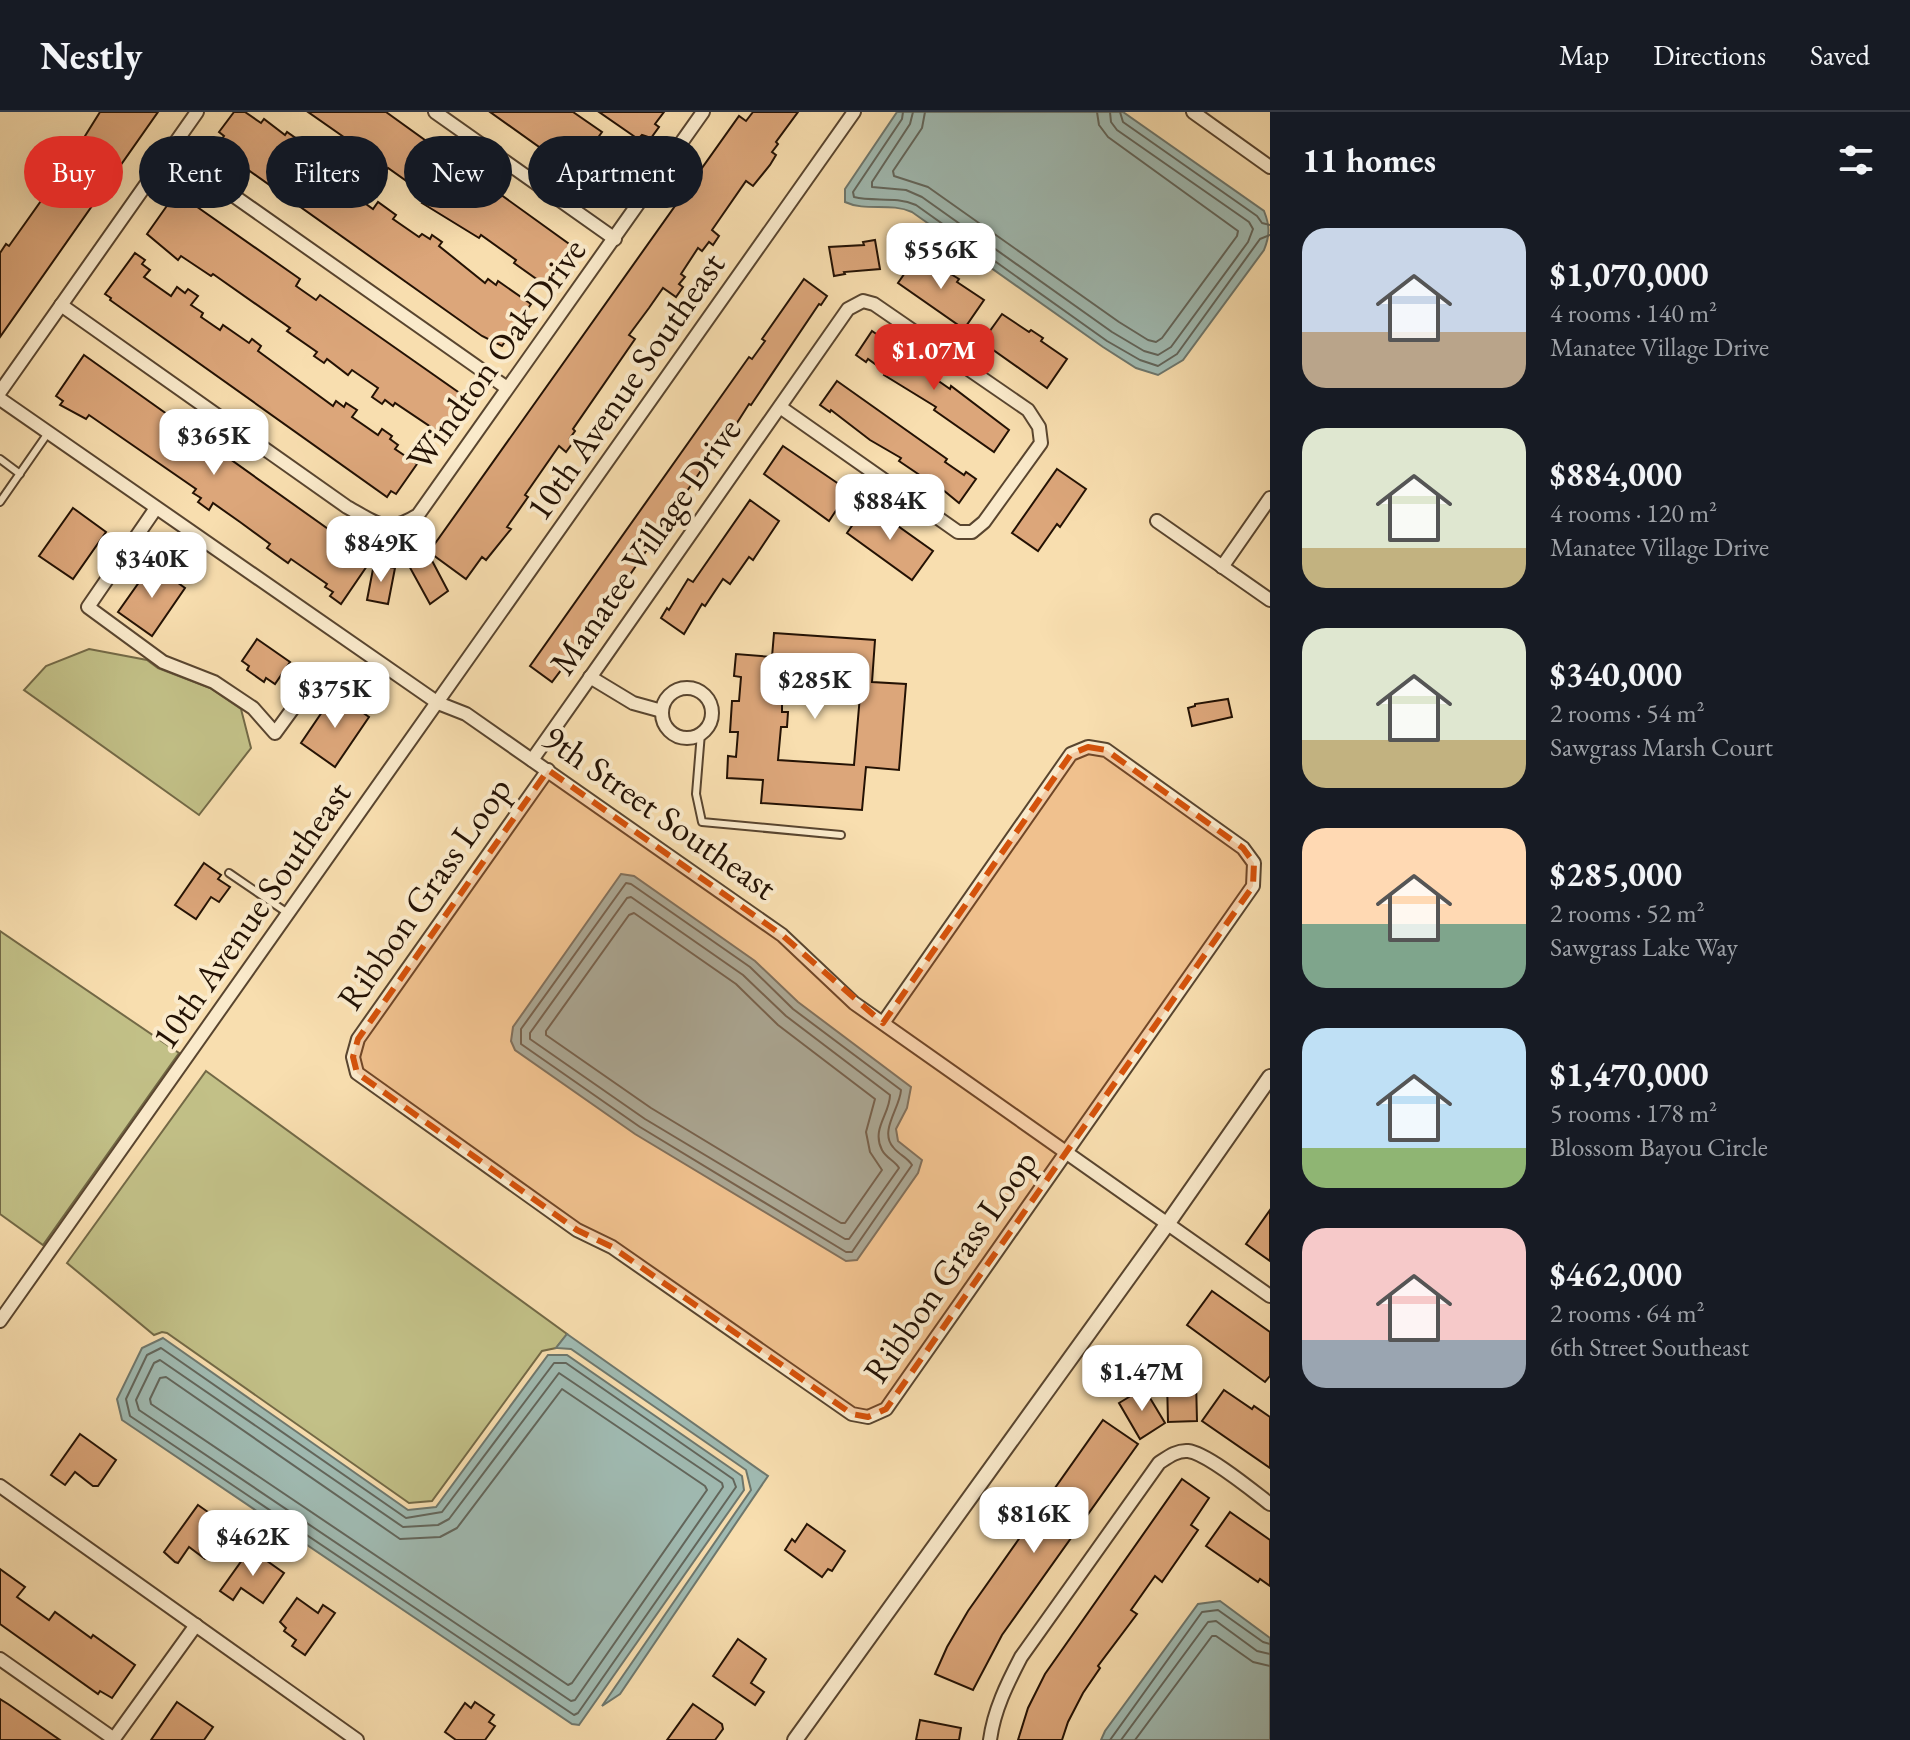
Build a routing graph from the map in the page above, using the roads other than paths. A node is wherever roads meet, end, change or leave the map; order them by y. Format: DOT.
graph roads {
  1 [pos="197,112"];
  2 [pos="435,112"];
  3 [pos="703,112"];
  4 [pos="854,112"];
  5 [pos="1193,112"];
  6 [pos="180,136"];
  7 [pos="1270,167"];
  8 [pos="139,195"];
  9 [pos="250,207"];
  10 [pos="615,239"];
  11 [pos="61,305"];
  12 [pos="507,388"];
  13 [pos="0,392"];
  14 [pos="0,399"];
  15 [pos="780,407"];
  16 [pos="48,433"];
  17 [pos="0,459"];
  18 [pos="20,474"];
  19 [pos="1270,498"];
  20 [pos="0,502"];
  21 [pos="156,508"];
  22 [pos="1157,521"];
  23 [pos="1222,567"];
  24 [pos="1270,600"];
  25 [pos="590,677"];
  26 [pos="310,685"];
  27 [pos="438,703"];
  28 [pos="662,711"];
  29 [pos="701,733"];
  30 [pos="532,760"];
  31 [pos="548,770"];
  32 [pos="841,835"];
  33 [pos="229,873"];
  34 [pos="289,914"];
  35 [pos="883,1023"];
  36 [pos="1270,1077"];
  37 [pos="1067,1153"];
  38 [pos="1168,1223"];
  39 [pos="1270,1296"];
  40 [pos="0,1321"];
  41 [pos="0,1486"];
  42 [pos="1270,1504"];
  43 [pos="196,1625"];
  44 [pos="0,1659"];
  45 [pos="114,1739"];
  46 [pos="357,1740"];
  47 [pos="795,1740"];
  48 [pos="990,1740"];
  1 -- 6 [label="street"];
  2 -- 10 [label="street"];
  3 -- 10 [label="street, Windton Oak Drive"];
  4 -- 27 [label="street, 10th Avenue Southeast"];
  5 -- 7 [label="street"];
  8 -- 11 [label="street"];
  9 -- 12 [label="street"];
  10 -- 12 [label="street, Windton Oak Drive"];
  11 -- 12 [label="street, Windton Oak Drive"];
  11 -- 13 [label="street"];
  14 -- 16 [label="street, 9th Street Southeast"];
  15 -- 15 [label="street, Manatee Village Drive"];
  15 -- 25 [label="street, Manatee Village Drive"];
  16 -- 18 [label="lane"];
  16 -- 21 [label="street, 9th Street Southeast"];
  17 -- 18 [label="lane"];
  18 -- 20 [label="lane"];
  19 -- 23 [label="street"];
  21 -- 26 [label="street"];
  21 -- 27 [label="street, 9th Street Southeast"];
  22 -- 23 [label="street"];
  23 -- 24 [label="street"];
  25 -- 28 [label="street"];
  25 -- 30 [label="street, Manatee Village Drive"];
  27 -- 30 [label="street, 9th Street Southeast"];
  27 -- 34 [label="street, 10th Avenue Southeast"];
  28 -- 29 [label="street"];
  28 -- 29 [label="street"];
  29 -- 32 [label="lane"];
  30 -- 31 [label="street, 9th Street Southeast"];
  31 -- 35 [label="street, 9th Street Southeast"];
  31 -- 37 [label="street, Ribbon Grass Loop"];
  33 -- 34 [label="lane"];
  34 -- 40 [label="street, 10th Avenue Southeast"];
  35 -- 37 [label="street, 9th Street Southeast"];
  35 -- 37 [label="street, Ribbon Grass Loop"];
  36 -- 38 [label="street"];
  37 -- 38 [label="street, 9th Street Southeast"];
  38 -- 39 [label="street, 9th Street Southeast"];
  38 -- 47 [label="street"];
  41 -- 43 [label="street"];
  42 -- 48 [label="street"];
  43 -- 45 [label="street"];
  43 -- 46 [label="street"];
  44 -- 45 [label="street"];
}
